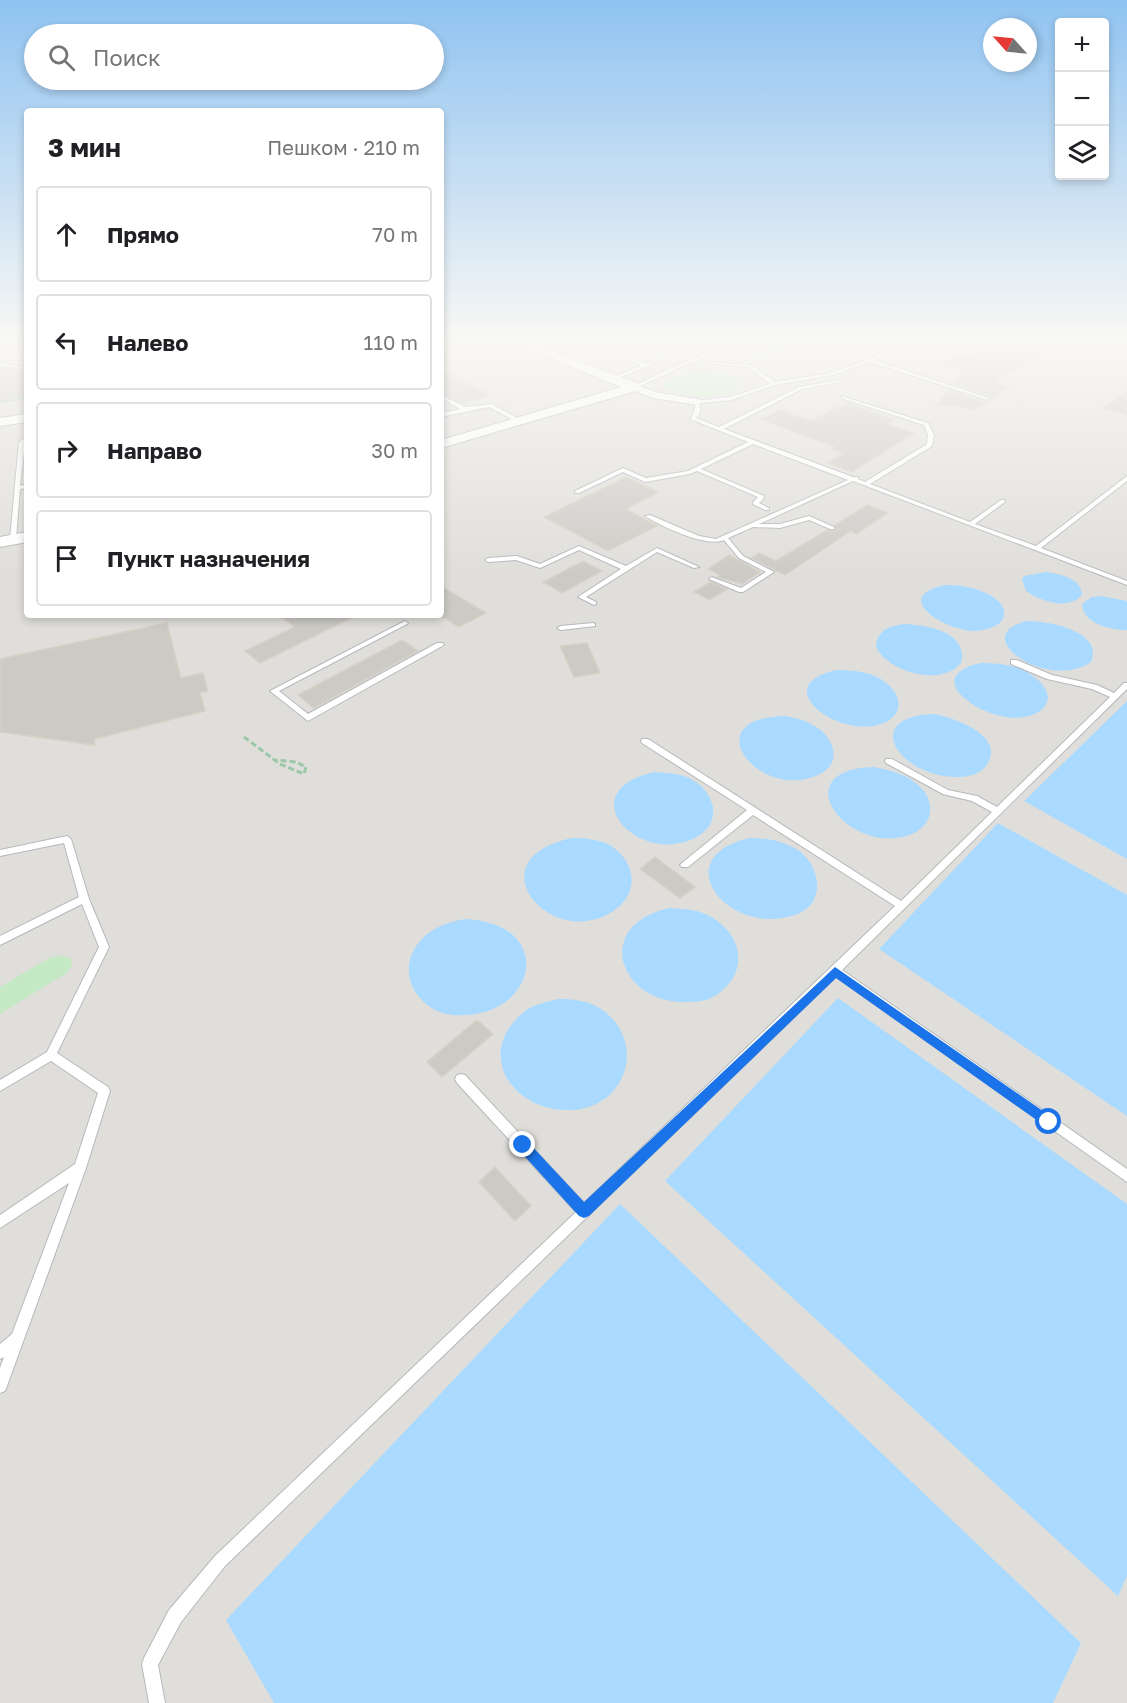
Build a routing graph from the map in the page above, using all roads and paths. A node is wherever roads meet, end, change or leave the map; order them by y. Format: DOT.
graph roads {
  1 [pos="511,416"];
  2 [pos="539,416"];
  3 [pos="695,416"];
  4 [pos="745,416"];
  5 [pos="903,416"];
  6 [pos="24,418"];
  7 [pos="0,422"];
  8 [pos="521,422"];
  9 [pos="720,429"];
  10 [pos="24,440"];
  11 [pos="754,441"];
  12 [pos="444,443"];
  13 [pos="697,469"];
  14 [pos="1127,477"];
  15 [pos="856,478"];
  16 [pos="867,483"];
  17 [pos="24,487"];
  18 [pos="17,488"];
  19 [pos="577,492"];
  20 [pos="1003,501"];
  21 [pos="767,509"];
  22 [pos="648,516"];
  23 [pos="972,523"];
  24 [pos="750,526"];
  25 [pos="832,528"];
  26 [pos="725,538"];
  27 [pos="14,539"];
  28 [pos="1038,548"];
  29 [pos="488,560"];
  30 [pos="696,567"];
  31 [pos="626,569"];
  32 [pos="712,579"];
  33 [pos="1127,583"];
  34 [pos="594,603"];
  35 [pos="405,623"];
  36 [pos="593,625"];
  37 [pos="561,628"];
  38 [pos="440,645"];
  39 [pos="1014,662"];
  40 [pos="1127,685"];
  41 [pos="1116,696"];
  42 [pos="244,737"];
  43 [pos="645,741"];
  44 [pos="276,760"];
  45 [pos="889,761"];
  46 [pos="753,810"];
  47 [pos="998,811"];
  48 [pos="0,853"];
  49 [pos="685,865"];
  50 [pos="84,898"];
  51 [pos="902,906"];
  52 [pos="0,941"];
  53 [pos="835,971"];
  54 [pos="51,1055"];
  55 [pos="461,1079"];
  56 [pos="0,1086"];
  57 [pos="80,1168"];
  58 [pos="1127,1176"];
  59 [pos="584,1212"];
  60 [pos="0,1222"];
  61 [pos="17,1340"];
  62 [pos="0,1352"];
  63 [pos="0,1386"];
  64 [pos="157,1703"];
  1 -- 8 [label="lane"];
  2 -- 8 [label="street"];
  3 -- 9 [label="lane"];
  4 -- 9 [label="lane"];
  5 -- 16 [label="lane"];
  6 -- 7 [label="street"];
  8 -- 12 [label="street"];
  9 -- 11 [label="lane"];
  10 -- 18 [label="lane"];
  11 -- 13 [label="lane"];
  11 -- 15 [label="lane"];
  13 -- 19 [label="lane"];
  13 -- 21 [label="lane"];
  14 -- 28 [label="lane"];
  15 -- 16 [label="lane"];
  15 -- 24 [label="lane"];
  16 -- 23 [label="lane"];
  17 -- 18 [label="lane"];
  18 -- 27 [label="lane"];
  20 -- 23 [label="lane"];
  22 -- 26 [label="lane"];
  23 -- 28 [label="lane"];
  24 -- 25 [label="lane"];
  24 -- 26 [label="lane"];
  26 -- 32 [label="lane"];
  28 -- 33 [label="lane"];
  29 -- 31 [label="lane"];
  30 -- 31 [label="lane"];
  31 -- 34 [label="lane"];
  35 -- 38 [label="lane"];
  36 -- 37 [label="lane"];
  39 -- 41 [label="lane"];
  40 -- 41 [label="lane"];
  41 -- 47 [label="lane"];
  42 -- 44 [label="path"];
  43 -- 46 [label="lane"];
  44 -- 44 [label="path"];
  45 -- 47 [label="lane"];
  46 -- 49 [label="lane"];
  46 -- 51 [label="lane"];
  47 -- 51 [label="lane"];
  48 -- 50 [label="lane"];
  50 -- 52 [label="lane"];
  50 -- 54 [label="lane"];
  51 -- 53 [label="lane"];
  53 -- 58 [label="lane"];
  53 -- 59 [label="lane"];
  54 -- 56 [label="lane"];
  54 -- 57 [label="lane"];
  55 -- 59 [label="lane"];
  57 -- 60 [label="lane"];
  57 -- 61 [label="lane"];
  59 -- 64 [label="lane"];
  61 -- 62 [label="lane"];
  61 -- 63 [label="lane"];
}
